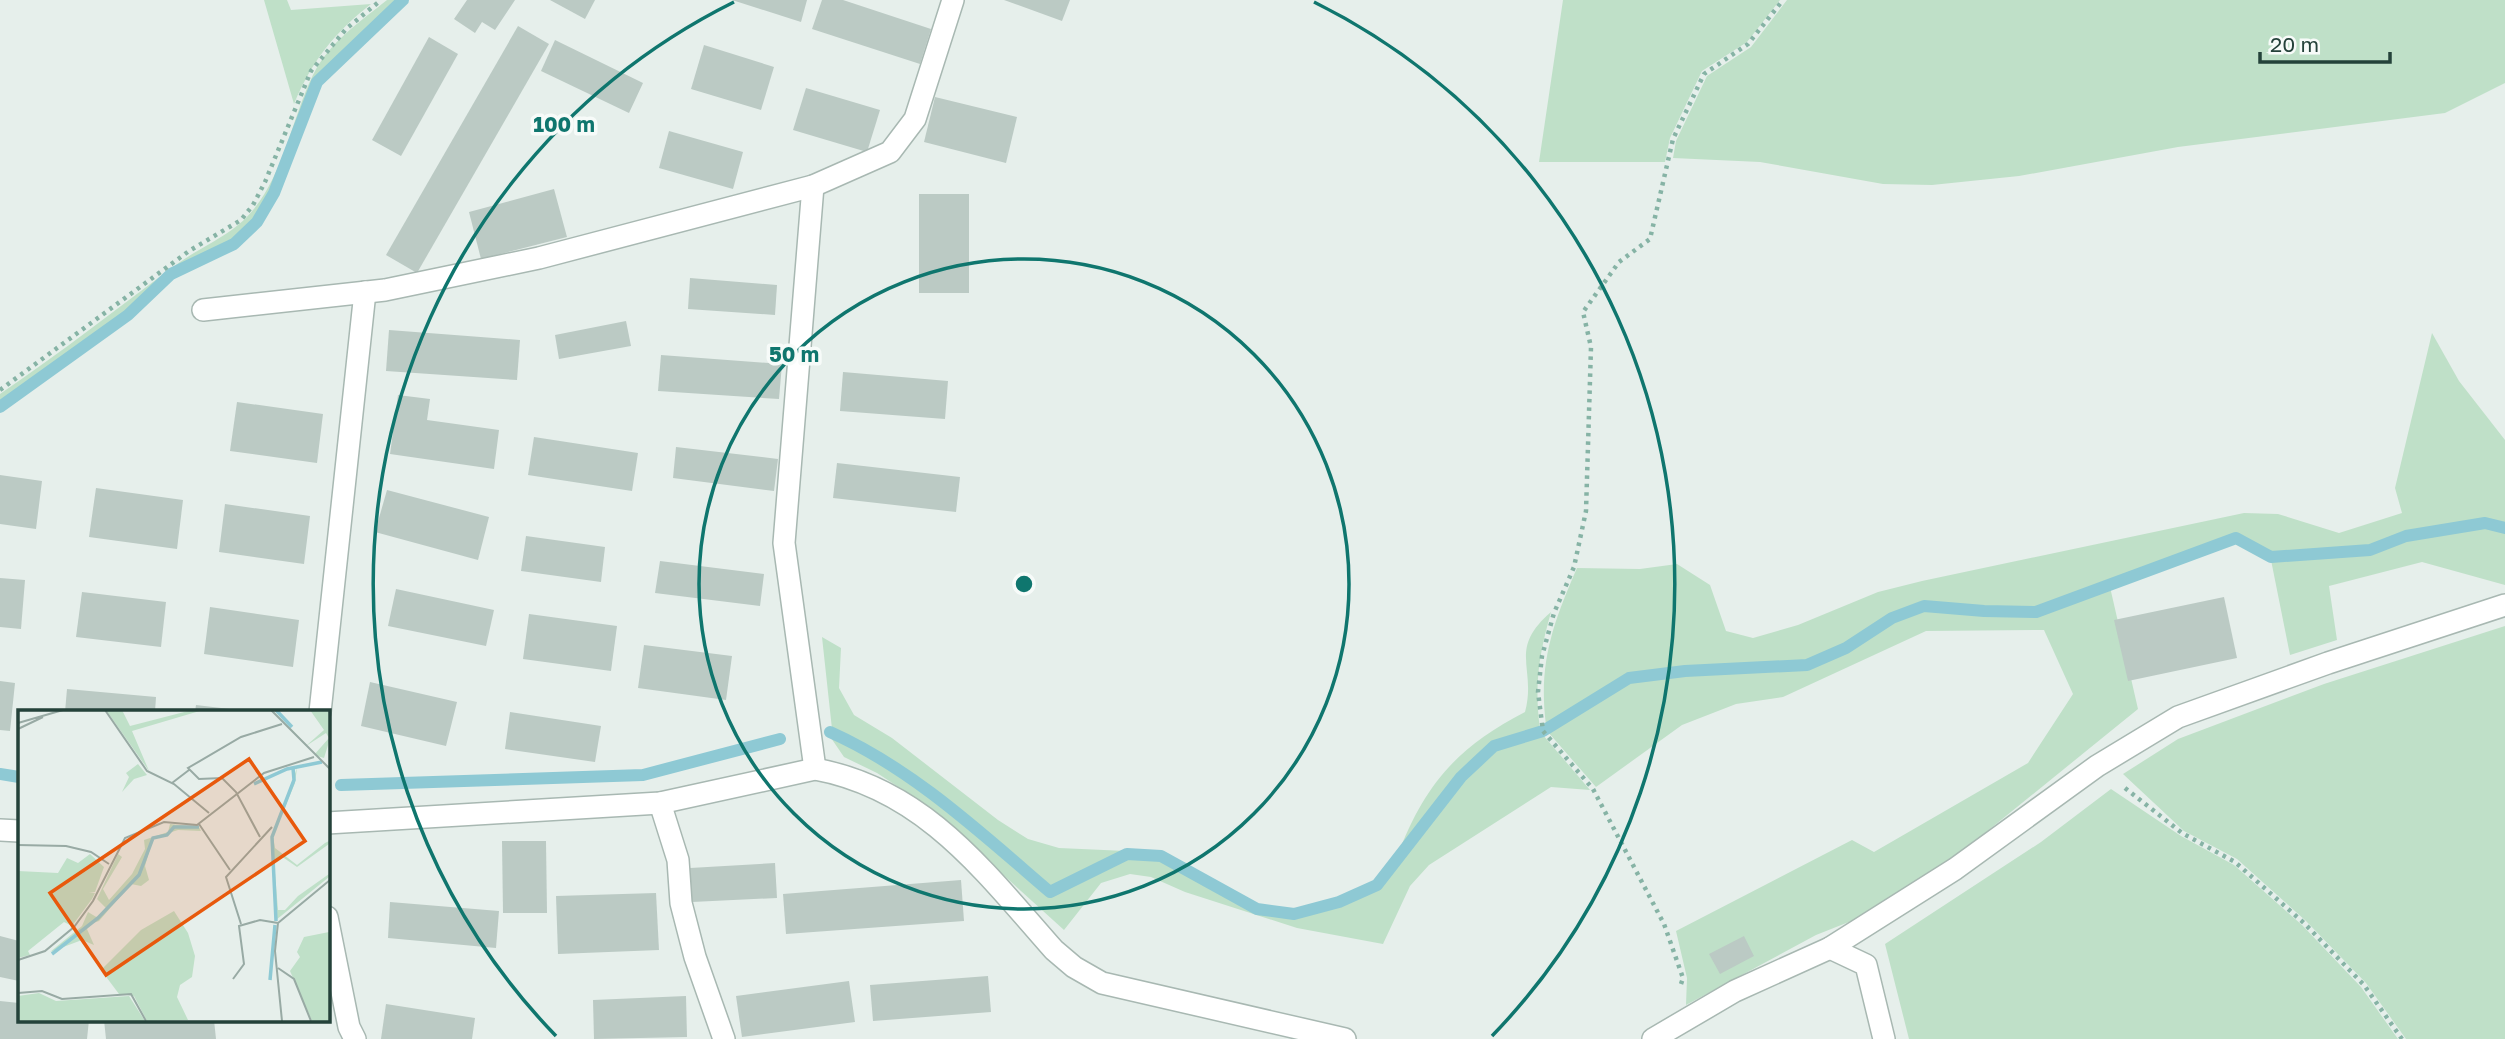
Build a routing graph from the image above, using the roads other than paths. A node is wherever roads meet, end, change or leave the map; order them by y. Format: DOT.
graph roads {
  1 [pos="953,0"];
  2 [pos="813,186"];
  3 [pos="365,292"];
  4 [pos="203,310"];
  5 [pos="2505,605"];
  6 [pos="320,710"];
  7 [pos="815,769"];
  8 [pos="660,803"];
  9 [pos="329,823"];
  10 [pos="0,830"];
  11 [pos="18,831"];
  12 [pos="329,927"];
  13 [pos="1830,948"];
  14 [pos="1655,1038"];
  15 [pos="355,1039"];
  16 [pos="724,1039"];
  17 [pos="1345,1039"];
  18 [pos="1884,1039"];
  1 -- 2 [label="street"];
  2 -- 3 [label="street"];
  2 -- 7 [label="street"];
  3 -- 4 [label="street"];
  3 -- 6 [label="street"];
  5 -- 13 [label="street"];
  7 -- 8 [label="street"];
  7 -- 17 [label="street"];
  8 -- 9 [label="street"];
  8 -- 16 [label="street"];
  10 -- 11 [label="street"];
  12 -- 15 [label="street"];
  13 -- 14 [label="street"];
  13 -- 18 [label="street"];
}
